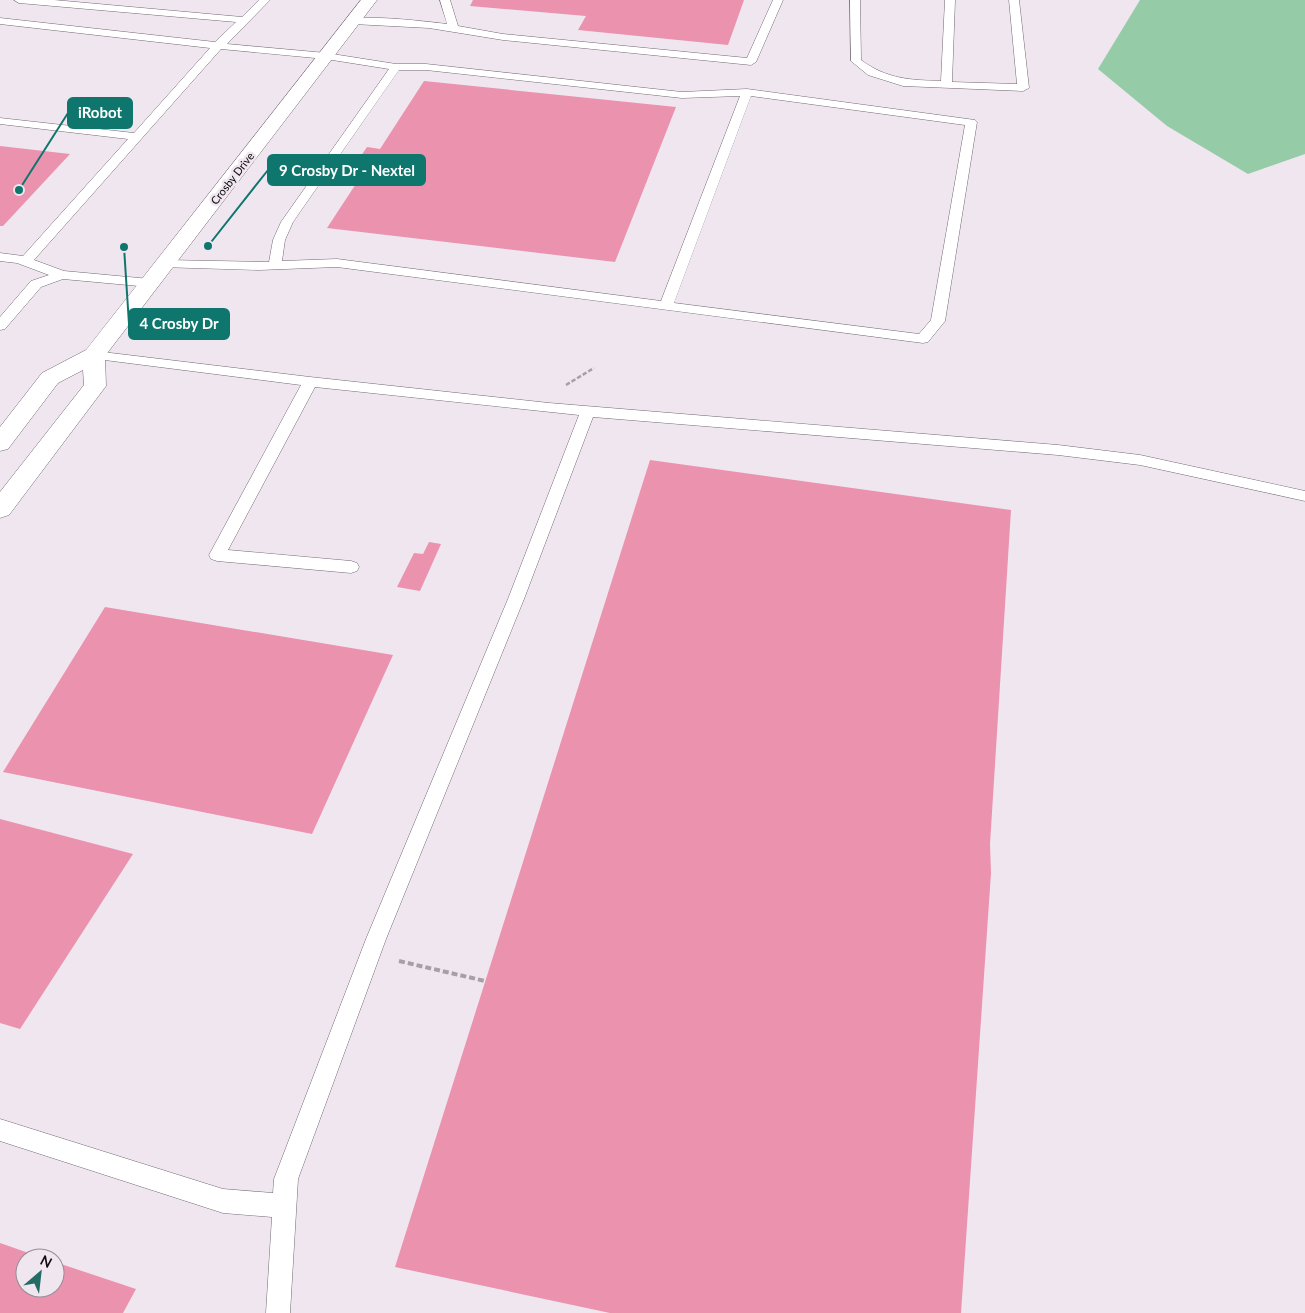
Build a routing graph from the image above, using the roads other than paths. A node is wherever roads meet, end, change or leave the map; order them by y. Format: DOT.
graph roads {
  1 [pos="25,0"];
  2 [pos="265,0"];
  3 [pos="369,0"];
  4 [pos="445,0"];
  5 [pos="778,0"];
  6 [pos="855,0"];
  7 [pos="950,0"];
  8 [pos="1014,0"];
  9 [pos="245,20"];
  10 [pos="3,21"];
  11 [pos="353,21"];
  12 [pos="453,27"];
  13 [pos="218,46"];
  14 [pos="326,56"];
  15 [pos="396,68"];
  16 [pos="946,84"];
  17 [pos="747,92"];
  18 [pos="0,121"];
  19 [pos="137,137"];
  20 [pos="0,257"];
  21 [pos="26,261"];
  22 [pos="165,264"];
  23 [pos="275,266"];
  24 [pos="62,275"];
  25 [pos="150,283"];
  26 [pos="666,306"];
  27 [pos="0,326"];
  28 [pos="94,355"];
  29 [pos="310,382"];
  30 [pos="588,412"];
  31 [pos="0,444"];
  32 [pos="1305,496"];
  33 [pos="0,509"];
  34 [pos="351,567"];
  35 [pos="0,1130"];
  36 [pos="284,1206"];
  37 [pos="278,1313"];
  1 -- 9 [label="lane"];
  1 -- 10 [label="lane"];
  2 -- 9 [label="lane"];
  3 -- 11 [label="main road, Crosby Drive"];
  4 -- 12 [label="lane"];
  5 -- 12 [label="lane"];
  6 -- 16 [label="lane"];
  7 -- 16 [label="lane"];
  8 -- 16 [label="lane"];
  9 -- 13 [label="lane"];
  10 -- 13 [label="lane"];
  11 -- 12 [label="lane"];
  11 -- 14 [label="main road, Crosby Drive"];
  13 -- 14 [label="lane"];
  13 -- 19 [label="lane"];
  14 -- 15 [label="lane"];
  14 -- 22 [label="main road, Crosby Drive"];
  15 -- 17 [label="lane"];
  15 -- 23 [label="lane"];
  17 -- 26 [label="lane"];
  17 -- 26 [label="lane"];
  18 -- 19 [label="lane"];
  19 -- 21 [label="lane"];
  20 -- 21 [label="lane"];
  21 -- 24 [label="lane"];
  22 -- 23 [label="lane"];
  22 -- 25 [label="main road, Crosby Drive"];
  23 -- 26 [label="lane"];
  24 -- 25 [label="lane"];
  24 -- 27 [label="lane"];
  25 -- 28 [label="main road, Crosby Drive"];
  28 -- 29 [label="lane"];
  28 -- 31 [label="main road, Crosby Drive"];
  28 -- 33 [label="main road"];
  29 -- 30 [label="lane"];
  29 -- 34 [label="lane"];
  30 -- 32 [label="lane"];
  30 -- 36 [label="lane"];
  35 -- 36 [label="lane"];
  36 -- 37 [label="lane"];
}
